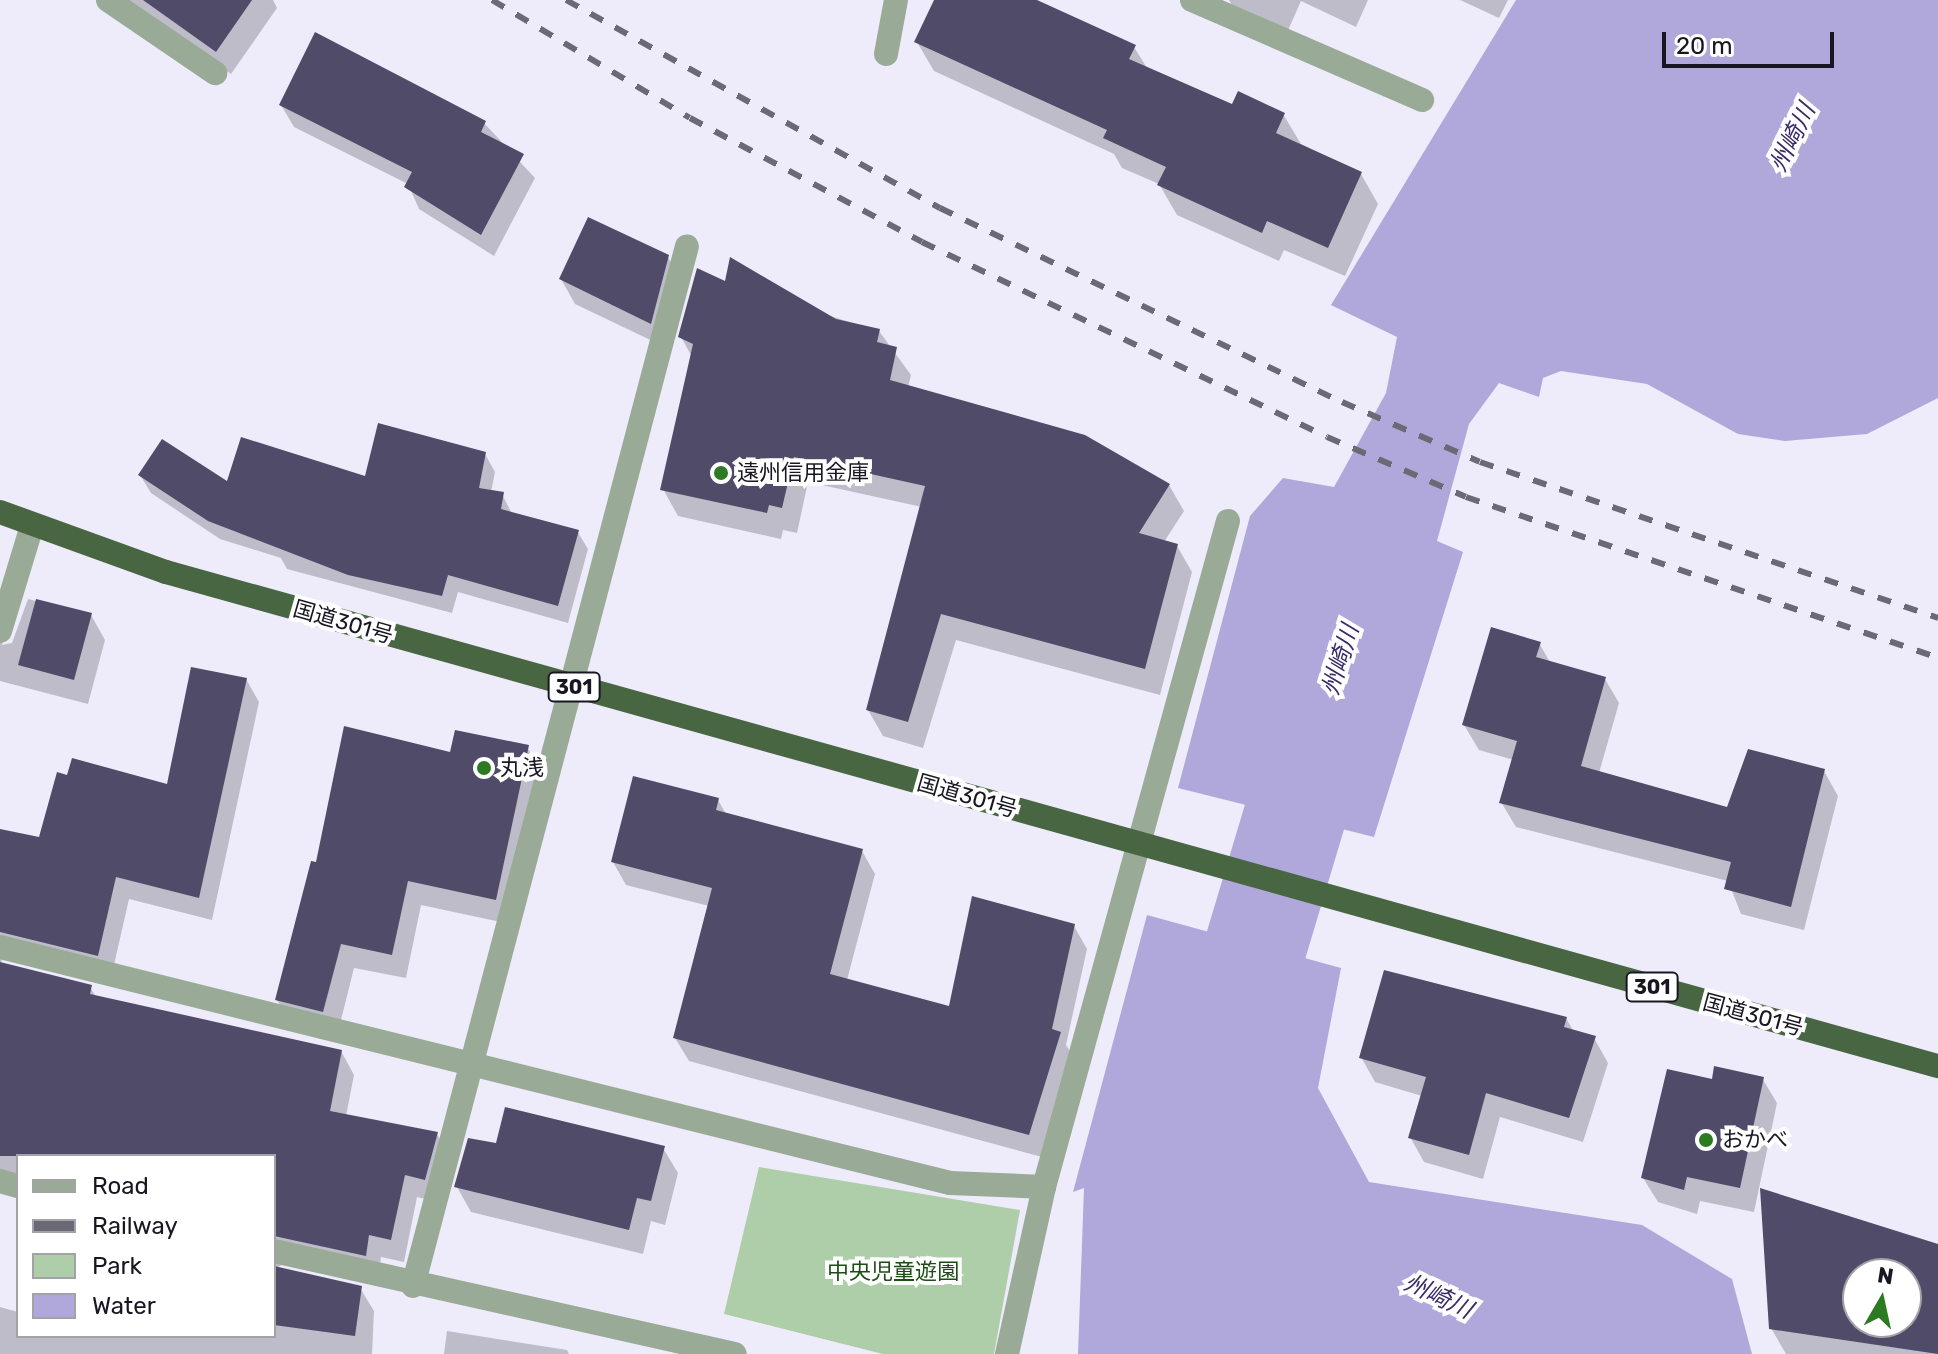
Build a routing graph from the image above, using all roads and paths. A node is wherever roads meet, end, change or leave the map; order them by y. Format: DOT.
graph roads {
  1 [pos="108,0"];
  2 [pos="896,0"];
  3 [pos="1192,0"];
  4 [pos="886,54"];
  5 [pos="215,73"];
  6 [pos="1422,100"];
  7 [pos="687,246"];
  8 [pos="0,512"];
  9 [pos="1228,521"];
  10 [pos="32,526"];
  11 [pos="0,631"];
  12 [pos="566,686"];
  13 [pos="1144,848"];
  14 [pos="0,947"];
  15 [pos="1938,1066"];
  16 [pos="467,1067"];
  17 [pos="1044,1187"];
  18 [pos="276,1252"];
  19 [pos="413,1286"];
  20 [pos="735,1354"];
  21 [pos="1007,1354"];
  1 -- 5 [label="street"];
  2 -- 4 [label="street"];
  3 -- 6 [label="street"];
  7 -- 12 [label="street"];
  8 -- 10 [label="highway, 国道301号 / 301"];
  9 -- 13 [label="street"];
  10 -- 11 [label="street"];
  10 -- 12 [label="highway, 国道301号 / 301"];
  12 -- 13 [label="highway, 国道301号 / 301"];
  12 -- 16 [label="street"];
  13 -- 15 [label="highway, 国道301号 / 301"];
  13 -- 17 [label="street"];
  14 -- 16 [label="street"];
  16 -- 17 [label="street"];
  16 -- 19 [label="street"];
  17 -- 21 [label="street"];
  18 -- 19 [label="street"];
  19 -- 20 [label="street"];
}
